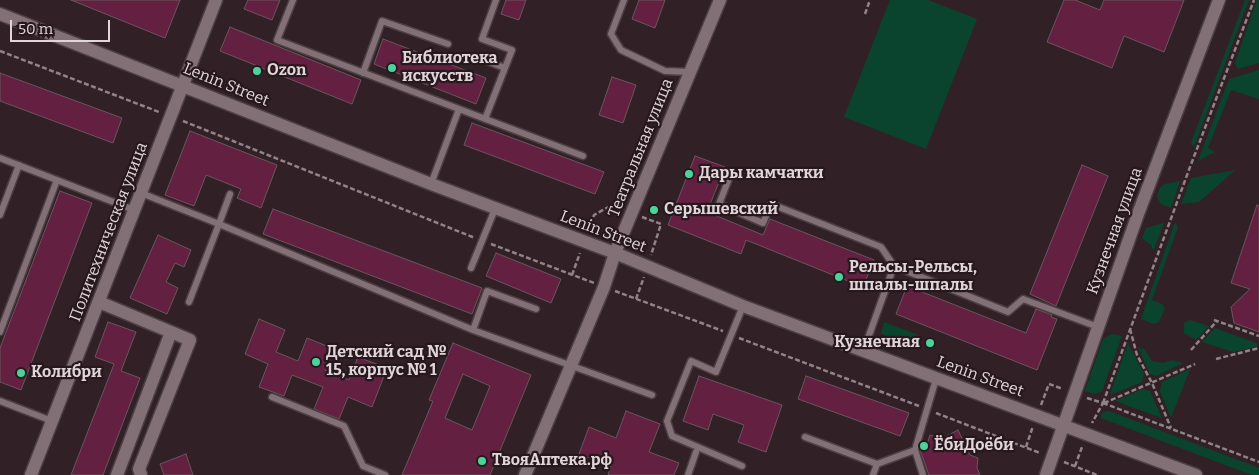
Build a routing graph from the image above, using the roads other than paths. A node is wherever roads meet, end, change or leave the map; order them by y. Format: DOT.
graph roads {
  1 [pos="216,0"];
  2 [pos="293,0"];
  3 [pos="496,0"];
  4 [pos="624,0"];
  5 [pos="720,0"];
  6 [pos="1219,0"];
  7 [pos="0,14"];
  8 [pos="448,44"];
  9 [pos="479,58"];
  10 [pos="505,68"];
  11 [pos="690,72"];
  12 [pos="363,73"];
  13 [pos="183,85"];
  14 [pos="459,109"];
  15 [pos="486,119"];
  16 [pos="583,156"];
  17 [pos="0,158"];
  18 [pos="19,165"];
  19 [pos="730,176"];
  20 [pos="57,180"];
  21 [pos="431,184"];
  22 [pos="141,194"];
  23 [pos="230,194"];
  24 [pos="496,209"];
  25 [pos="134,210"];
  26 [pos="0,215"];
  27 [pos="219,224"];
  28 [pos="615,254"];
  29 [pos="894,266"];
  30 [pos="471,268"];
  31 [pos="99,302"];
  32 [pos="189,302"];
  33 [pos="742,306"];
  34 [pos="536,309"];
  35 [pos="1098,327"];
  36 [pos="473,330"];
  37 [pos="0,332"];
  38 [pos="170,332"];
  39 [pos="863,352"];
  40 [pos="570,365"];
  41 [pos="936,379"];
  42 [pos="652,395"];
  43 [pos="272,397"];
  44 [pos="0,401"];
  45 [pos="52,421"];
  46 [pos="1064,424"];
  47 [pos="805,437"];
  48 [pos="915,450"];
  49 [pos="696,452"];
  50 [pos="877,464"];
  51 [pos="742,466"];
  52 [pos="31,475"];
  53 [pos="116,475"];
  54 [pos="141,475"];
  55 [pos="385,475"];
  56 [pos="525,475"];
  57 [pos="688,475"];
  58 [pos="873,475"];
  59 [pos="923,475"];
  60 [pos="1046,475"];
  61 [pos="1196,475"];
  1 -- 13 [label="street, Политехническая улица"];
  2 -- 12 [label="lane"];
  3 -- 10 [label="lane"];
  4 -- 11 [label="lane"];
  5 -- 11 [label="street, Театральная улица"];
  6 -- 35 [label="street, Кузнечная улица"];
  7 -- 13 [label="street, Lenin Street"];
  8 -- 12 [label="lane"];
  9 -- 10 [label="lane"];
  10 -- 15 [label="lane"];
  11 -- 28 [label="street, Театральная улица"];
  12 -- 14 [label="lane"];
  13 -- 21 [label="street, Lenin Street"];
  13 -- 22 [label="street, Политехническая улица"];
  14 -- 15 [label="lane"];
  14 -- 21 [label="lane"];
  15 -- 16 [label="lane"];
  17 -- 18 [label="lane"];
  18 -- 20 [label="lane"];
  18 -- 26 [label="lane"];
  19 -- 29 [label="lane"];
  20 -- 25 [label="lane"];
  20 -- 37 [label="lane"];
  21 -- 24 [label="street, Lenin Street"];
  22 -- 25 [label="street, Политехническая улица"];
  22 -- 27 [label="lane"];
  23 -- 27 [label="lane"];
  24 -- 28 [label="street, Lenin Street"];
  24 -- 30 [label="lane"];
  25 -- 31 [label="street, Политехническая улица"];
  27 -- 32 [label="lane"];
  27 -- 36 [label="lane"];
  28 -- 33 [label="street, Lenin Street"];
  28 -- 40 [label="street, Театральная улица"];
  29 -- 35 [label="lane"];
  29 -- 39 [label="lane"];
  31 -- 38 [label="street"];
  31 -- 45 [label="street, Политехническая улица"];
  33 -- 39 [label="street, Lenin Street"];
  33 -- 51 [label="lane"];
  34 -- 36 [label="lane"];
  35 -- 46 [label="street, Кузнечная улица"];
  36 -- 40 [label="lane"];
  38 -- 53 [label="street"];
  38 -- 54 [label="street"];
  39 -- 41 [label="street, Lenin Street"];
  40 -- 42 [label="lane"];
  40 -- 56 [label="street, Театральная улица"];
  41 -- 46 [label="street, Lenin Street"];
  41 -- 48 [label="lane"];
  43 -- 55 [label="lane"];
  44 -- 45 [label="lane"];
  45 -- 52 [label="street, Политехническая улица"];
  46 -- 60 [label="street, Кузнечная улица"];
  46 -- 61 [label="street, Lenin Street"];
  47 -- 50 [label="lane"];
  48 -- 50 [label="lane"];
  48 -- 59 [label="lane"];
  49 -- 57 [label="lane"];
  50 -- 58 [label="lane"];
}
